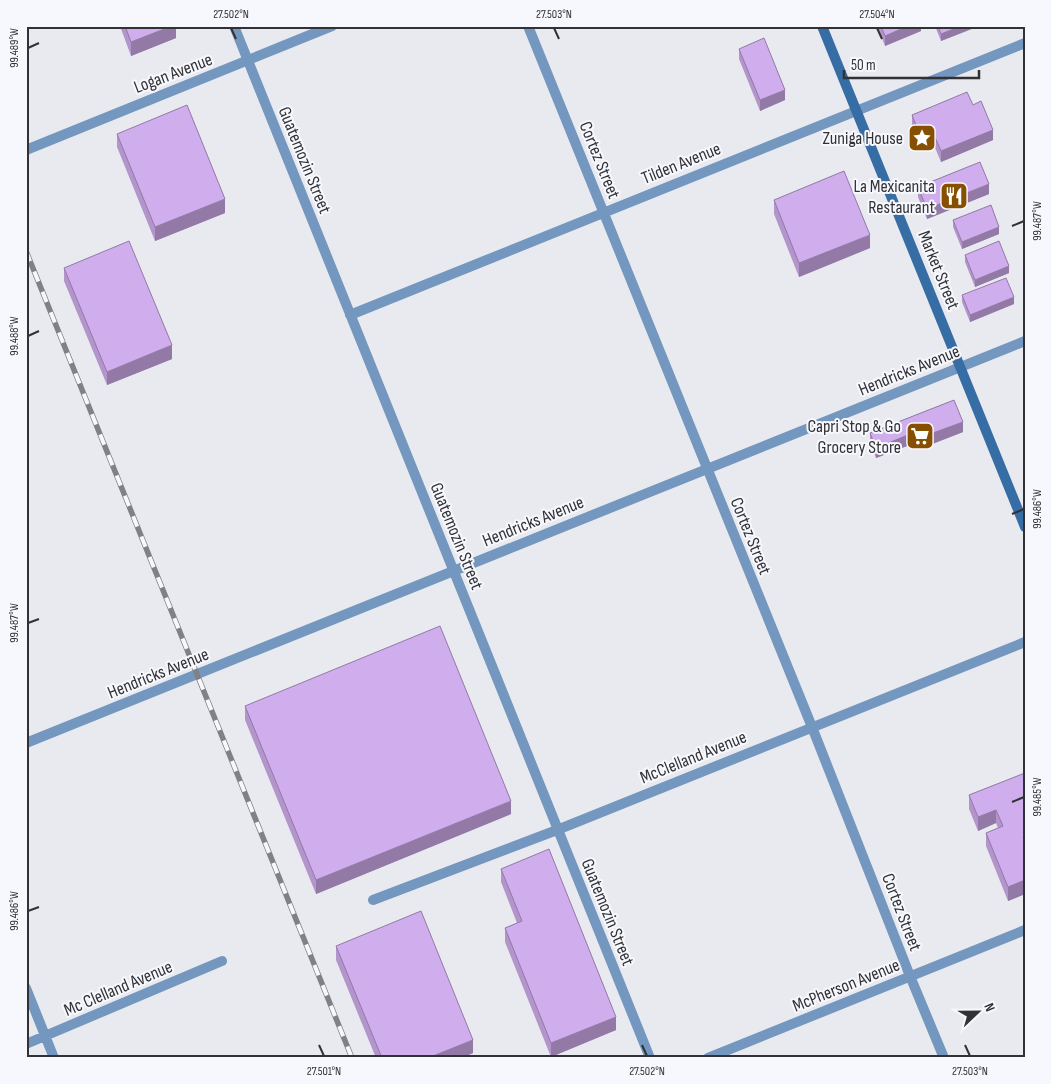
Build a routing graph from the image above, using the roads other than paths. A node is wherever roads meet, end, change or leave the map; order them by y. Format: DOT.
graph roads {
  1 [pos="234,26"];
  2 [pos="332,26"];
  3 [pos="528,26"];
  4 [pos="822,26"];
  5 [pos="1025,43"];
  6 [pos="248,61"];
  7 [pos="856,111"];
  8 [pos="26,150"];
  9 [pos="603,212"];
  10 [pos="350,315"];
  11 [pos="1025,341"];
  12 [pos="960,367"];
  13 [pos="707,469"];
  14 [pos="1025,526"];
  15 [pos="453,571"];
  16 [pos="1025,642"];
  17 [pos="812,727"];
  18 [pos="26,743"];
  19 [pos="557,830"];
  20 [pos="374,900"];
  21 [pos="1025,930"];
  22 [pos="222,962"];
  23 [pos="910,976"];
  24 [pos="26,988"];
  25 [pos="46,1036"];
  26 [pos="26,1044"];
  27 [pos="54,1058"];
  28 [pos="650,1058"];
  29 [pos="708,1058"];
  30 [pos="944,1058"];
  1 -- 6 [label="street, Guatemozin Street"];
  2 -- 6 [label="street, Logan Avenue"];
  3 -- 9 [label="street, Cortez Street"];
  4 -- 7 [label="street, Market Street"];
  5 -- 7 [label="street, Tilden Avenue"];
  6 -- 8 [label="street, Logan Avenue"];
  6 -- 10 [label="street, Guatemozin Street"];
  7 -- 9 [label="street, Tilden Avenue"];
  7 -- 12 [label="street, Market Street"];
  9 -- 10 [label="street, Tilden Avenue"];
  9 -- 13 [label="street, Cortez Street"];
  10 -- 15 [label="street, Guatemozin Street"];
  11 -- 12 [label="street, Hendricks Avenue"];
  12 -- 13 [label="street, Hendricks Avenue"];
  12 -- 14 [label="street, Market Street"];
  13 -- 15 [label="street, Hendricks Avenue"];
  13 -- 17 [label="street, Cortez Street"];
  15 -- 18 [label="street, Hendricks Avenue"];
  15 -- 19 [label="street, Guatemozin Street"];
  16 -- 17 [label="street, McClelland Avenue"];
  17 -- 19 [label="street, McClelland Avenue"];
  17 -- 23 [label="street, Cortez Street"];
  19 -- 20 [label="street, McClelland Avenue"];
  19 -- 28 [label="street, Guatemozin Street"];
  21 -- 23 [label="street, McPherson Avenue"];
  22 -- 25 [label="street, Mc Clelland Avenue"];
  23 -- 29 [label="street, McPherson Avenue"];
  23 -- 30 [label="street, Cortez Street"];
  24 -- 25 [label="street"];
  25 -- 26 [label="street, Mc Clelland Avenue"];
  25 -- 27 [label="street"];
}
